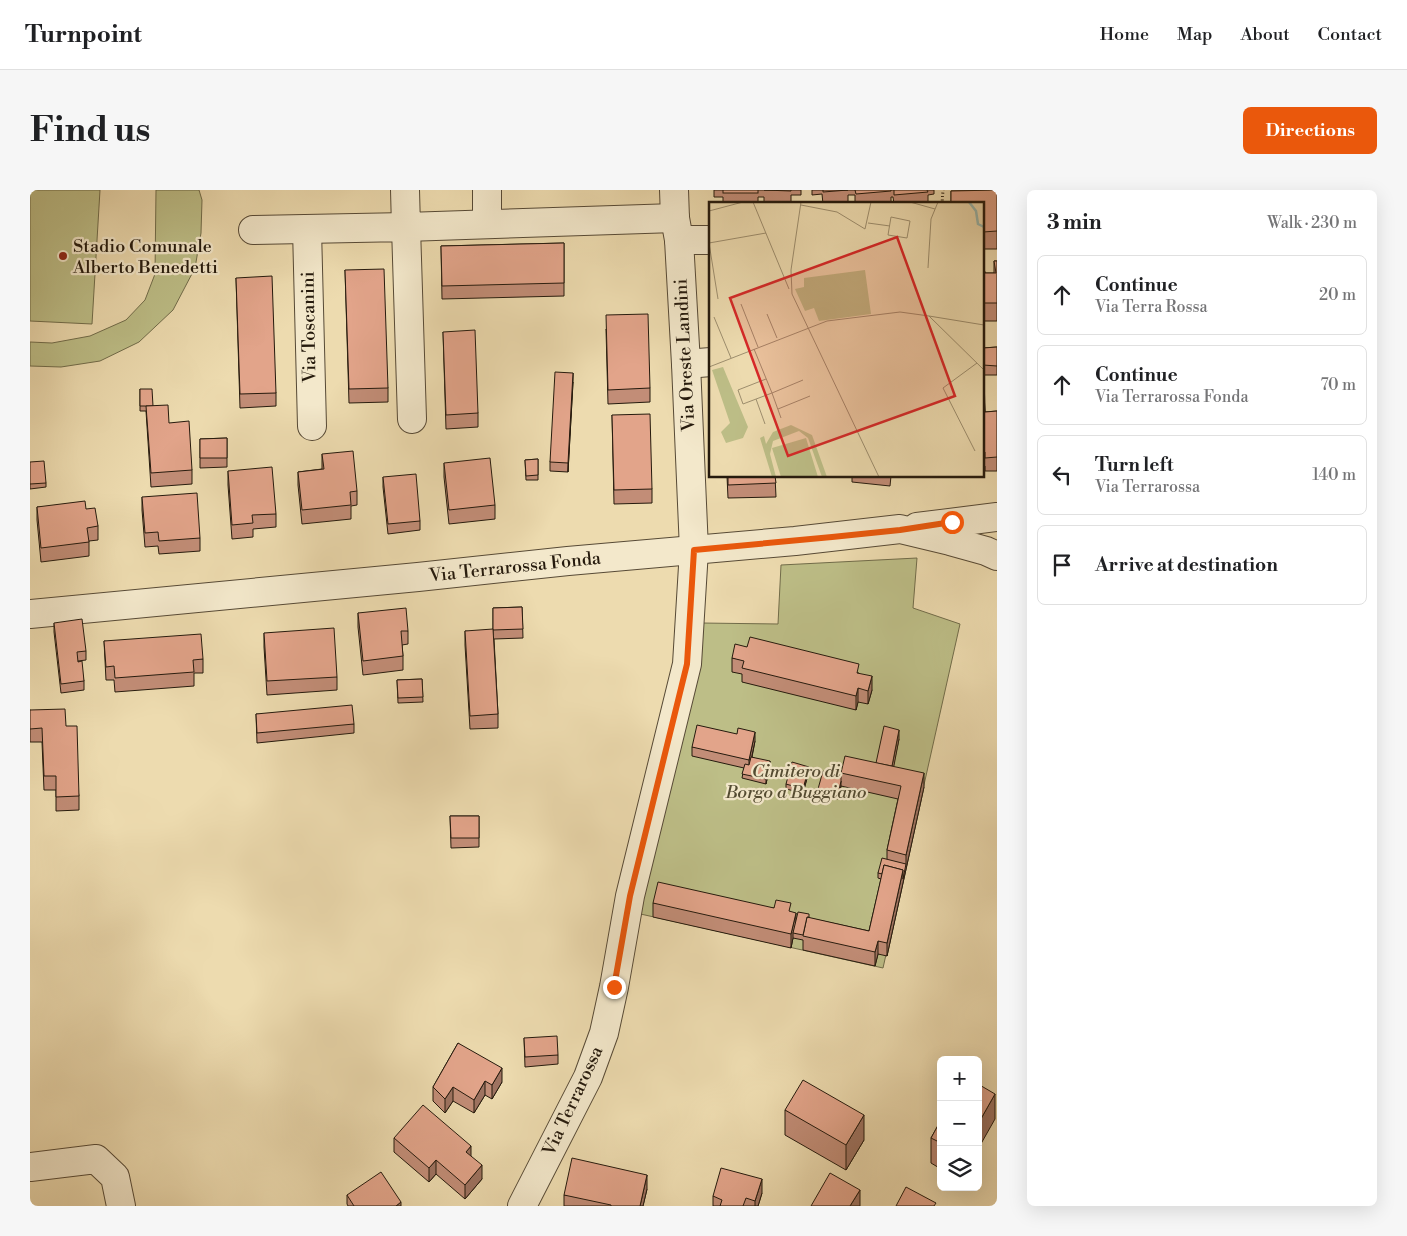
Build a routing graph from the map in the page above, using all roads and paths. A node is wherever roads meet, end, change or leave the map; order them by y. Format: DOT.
graph roads {
  1 [pos="405,190"];
  2 [pos="487,190"];
  3 [pos="674,190"];
  4 [pos="487,224"];
  5 [pos="406,227"];
  6 [pos="306,229"];
  7 [pos="677,229"];
  8 [pos="252,230"];
  9 [pos="709,239"];
  10 [pos="698,363"];
  11 [pos="412,420"];
  12 [pos="312,426"];
  13 [pos="997,517"];
  14 [pos="900,530"];
  15 [pos="694,550"];
  16 [pos="997,556"];
  17 [pos="30,614"];
  18 [pos="30,1166"];
  19 [pos="121,1206"];
  20 [pos="522,1206"];
  1 -- 5 [label="street"];
  2 -- 4 [label="street"];
  3 -- 7 [label="street, Via Oreste Landini"];
  4 -- 5 [label="street"];
  4 -- 7 [label="street"];
  5 -- 6 [label="street"];
  5 -- 11 [label="street"];
  6 -- 8 [label="street"];
  6 -- 12 [label="street, Via Toscanini"];
  7 -- 9 [label="street"];
  7 -- 10 [label="street, Via Oreste Landini"];
  10 -- 15 [label="street, Via Oreste Landini"];
  13 -- 14 [label="street"];
  14 -- 15 [label="street, Via Terrarossa Fonda"];
  14 -- 16 [label="street, Via Terrarossa Fonda"];
  15 -- 17 [label="street, Via Terrarossa Fonda"];
  15 -- 20 [label="street, Via Terrarossa"];
  18 -- 19 [label="street"];
}
